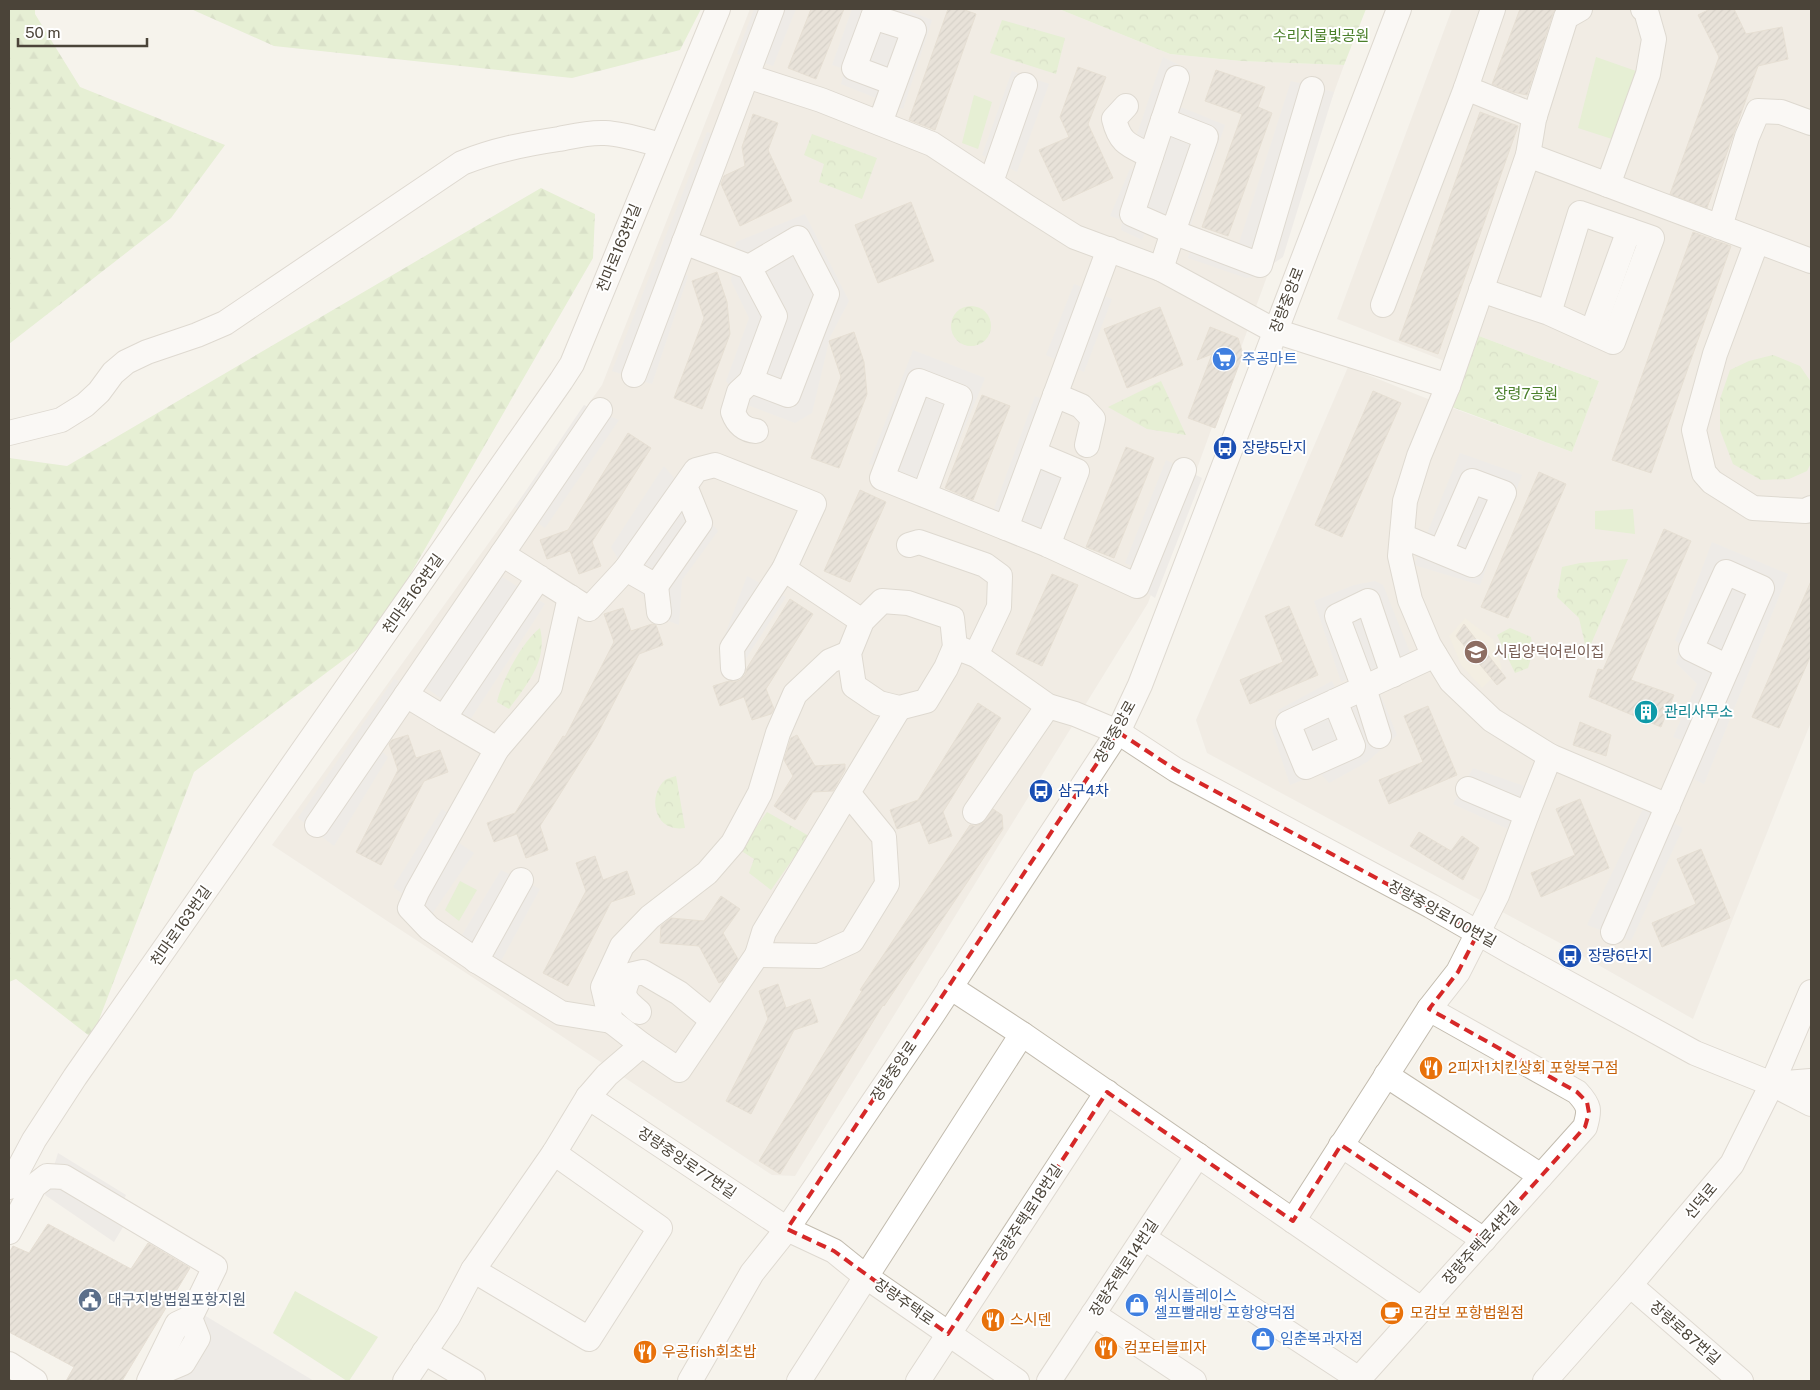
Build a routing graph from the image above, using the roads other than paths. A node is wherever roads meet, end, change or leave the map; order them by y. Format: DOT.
graph roads {
  1 [pos="718,9"];
  2 [pos="772,9"];
  3 [pos="1399,9"];
  4 [pos="1493,9"];
  5 [pos="1580,9"];
  6 [pos="1643,9"];
  7 [pos="874,13"];
  8 [pos="748,76"];
  9 [pos="1177,78"];
  10 [pos="894,83"];
  11 [pos="1025,85"];
  12 [pos="1466,88"];
  13 [pos="1312,89"];
  14 [pos="1126,106"];
  15 [pos="1535,116"];
  16 [pos="1163,120"];
  17 [pos="880,122"];
  18 [pos="1811,123"];
  19 [pos="661,145"];
  20 [pos="1528,155"];
  21 [pos="1151,156"];
  22 [pos="990,182"];
  23 [pos="1608,185"];
  24 [pos="1720,227"];
  25 [pos="1173,232"];
  26 [pos="1756,240"];
  27 [pos="684,242"];
  28 [pos="1109,249"];
  29 [pos="1811,261"];
  30 [pos="749,267"];
  31 [pos="1161,269"];
  32 [pos="1481,290"];
  33 [pos="1383,305"];
  34 [pos="1549,313"];
  35 [pos="1275,331"];
  36 [pos="634,375"];
  37 [pos="751,381"];
  38 [pos="1448,386"];
  39 [pos="1055,395"];
  40 [pos="600,410"];
  41 [pos="756,431"];
  42 [pos="9,433"];
  43 [pos="1087,445"];
  44 [pos="1034,453"];
  45 [pos="1184,470"];
  46 [pos="685,486"];
  47 [pos="924,495"];
  48 [pos="1811,508"];
  49 [pos="1006,528"];
  50 [pos="1402,536"];
  51 [pos="909,545"];
  52 [pos="1048,545"];
  53 [pos="1441,552"];
  54 [pos="502,554"];
  55 [pos="626,569"];
  56 [pos="784,569"];
  57 [pos="539,577"];
  58 [pos="656,586"];
  59 [pos="570,597"];
  60 [pos="659,612"];
  61 [pos="862,621"];
  62 [pos="966,651"];
  63 [pos="849,653"];
  64 [pos="1435,655"];
  65 [pos="1728,666"];
  66 [pos="733,668"];
  67 [pos="1392,675"];
  68 [pos="1364,688"];
  69 [pos="406,695"];
  70 [pos="1335,702"];
  71 [pos="1048,706"];
  72 [pos="899,708"];
  73 [pos="444,718"];
  74 [pos="1118,732"];
  75 [pos="1379,736"];
  76 [pos="497,749"];
  77 [pos="1550,756"];
  78 [pos="1468,789"];
  79 [pos="848,793"];
  80 [pos="1668,806"];
  81 [pos="975,812"];
  82 [pos="1527,814"];
  83 [pos="318,825"];
  84 [pos="521,880"];
  85 [pos="1613,932"];
  86 [pos="1478,933"];
  87 [pos="756,955"];
  88 [pos="476,961"];
  89 [pos="950,987"];
  90 [pos="1811,992"];
  91 [pos="1428,1009"];
  92 [pos="639,1012"];
  93 [pos="712,1020"];
  94 [pos="612,1021"];
  95 [pos="1022,1034"];
  96 [pos="642,1046"];
  97 [pos="1386,1075"];
  98 [pos="1811,1081"];
  99 [pos="1772,1084"];
  100 [pos="1107,1092"];
  101 [pos="588,1097"];
  102 [pos="1811,1104"];
  103 [pos="1341,1145"];
  104 [pos="554,1153"];
  105 [pos="1198,1155"];
  106 [pos="1541,1176"];
  107 [pos="9,1187"];
  108 [pos="1293,1220"];
  109 [pos="787,1229"];
  110 [pos="9,1232"];
  111 [pos="1144,1238"];
  112 [pos="1484,1240"];
  113 [pos="473,1270"];
  114 [pos="865,1276"];
  115 [pos="1630,1285"];
  116 [pos="1421,1309"];
  117 [pos="1093,1314"];
  118 [pos="948,1334"];
  119 [pos="424,1352"];
  120 [pos="9,1364"];
  121 [pos="150,1379"];
  122 [pos="1358,1380"];
  123 [pos="35,1381"];
  124 [pos="405,1381"];
  125 [pos="473,1381"];
  126 [pos="690,1381"];
  127 [pos="799,1381"];
  128 [pos="918,1381"];
  129 [pos="1017,1381"];
  130 [pos="1049,1381"];
  131 [pos="1194,1381"];
  132 [pos="1545,1381"];
  133 [pos="1740,1381"];
  1 -- 19 [label="street, 천마로163번길"];
  2 -- 8 [label="street"];
  3 -- 35 [label="street, 장량중앙로"];
  4 -- 12 [label="street"];
  5 -- 15 [label="street"];
  6 -- 23 [label="street"];
  7 -- 10 [label="street"];
  7 -- 10 [label="street"];
  8 -- 17 [label="street"];
  8 -- 27 [label="street"];
  9 -- 16 [label="street"];
  10 -- 17 [label="street"];
  11 -- 22 [label="street"];
  12 -- 15 [label="street"];
  12 -- 33 [label="street"];
  13 -- 25 [label="street"];
  14 -- 21 [label="street"];
  15 -- 20 [label="street"];
  16 -- 21 [label="street"];
  16 -- 25 [label="street"];
  17 -- 22 [label="street"];
  18 -- 24 [label="street"];
  19 -- 42 [label="street"];
  19 -- 107 [label="street, 천마로163번길"];
  20 -- 23 [label="street"];
  20 -- 32 [label="street"];
  21 -- 25 [label="street"];
  22 -- 28 [label="street"];
  23 -- 24 [label="street"];
  24 -- 26 [label="street"];
  25 -- 31 [label="street"];
  26 -- 29 [label="street"];
  26 -- 48 [label="street"];
  27 -- 30 [label="street"];
  27 -- 36 [label="street"];
  28 -- 31 [label="street"];
  28 -- 39 [label="street"];
  30 -- 37 [label="street"];
  30 -- 37 [label="street"];
  31 -- 35 [label="street"];
  32 -- 34 [label="street"];
  32 -- 38 [label="street"];
  34 -- 34 [label="street"];
  35 -- 38 [label="street"];
  35 -- 74 [label="street, 장량중앙로"];
  37 -- 41 [label="street"];
  38 -- 50 [label="street"];
  39 -- 43 [label="street"];
  39 -- 44 [label="street"];
  40 -- 54 [label="street"];
  44 -- 49 [label="street"];
  44 -- 52 [label="street"];
  45 -- 52 [label="street"];
  46 -- 55 [label="street"];
  46 -- 56 [label="street"];
  46 -- 58 [label="street"];
  47 -- 49 [label="street"];
  49 -- 52 [label="street"];
  50 -- 53 [label="street"];
  50 -- 64 [label="street"];
  51 -- 62 [label="street"];
  54 -- 57 [label="street"];
  54 -- 69 [label="street"];
  55 -- 58 [label="street"];
  55 -- 59 [label="street"];
  56 -- 61 [label="street"];
  56 -- 66 [label="street"];
  57 -- 59 [label="street"];
  57 -- 73 [label="street"];
  58 -- 60 [label="street"];
  59 -- 76 [label="street"];
  61 -- 62 [label="street"];
  61 -- 63 [label="street"];
  62 -- 71 [label="street, 장량중앙로100번길"];
  62 -- 72 [label="street"];
  63 -- 72 [label="street"];
  63 -- 94 [label="street"];
  64 -- 67 [label="street"];
  64 -- 77 [label="street"];
  65 -- 80 [label="street"];
  67 -- 68 [label="street"];
  67 -- 68 [label="street"];
  68 -- 70 [label="street"];
  68 -- 75 [label="street"];
  69 -- 73 [label="street"];
  69 -- 83 [label="street"];
  71 -- 74 [label="street, 장량중앙로100번길"];
  71 -- 81 [label="street"];
  72 -- 79 [label="street"];
  73 -- 76 [label="street"];
  74 -- 86 [label="street, 장량중앙로100번길"];
  74 -- 89 [label="street, 장량중앙로"];
  76 -- 88 [label="street"];
  77 -- 80 [label="street"];
  77 -- 82 [label="street"];
  78 -- 82 [label="street"];
  79 -- 87 [label="street"];
  79 -- 87 [label="street"];
  80 -- 85 [label="street"];
  82 -- 86 [label="street"];
  84 -- 88 [label="street"];
  86 -- 91 [label="street"];
  86 -- 99 [label="street, 장량중앙로100번길"];
  87 -- 93 [label="street"];
  88 -- 94 [label="street"];
  89 -- 95 [label="street"];
  89 -- 109 [label="street, 장량중앙로"];
  90 -- 99 [label="street, 신덕로"];
  91 -- 97 [label="street"];
  91 -- 106 [label="street, 장량주택로4번길"];
  92 -- 93 [label="street"];
  93 -- 96 [label="street"];
  94 -- 96 [label="street"];
  95 -- 100 [label="street"];
  95 -- 114 [label="street"];
  96 -- 101 [label="street"];
  97 -- 103 [label="street"];
  97 -- 106 [label="street"];
  98 -- 99 [label="street"];
  99 -- 102 [label="street, 장량중앙로100번길"];
  99 -- 115 [label="street, 신덕로"];
  100 -- 105 [label="street"];
  100 -- 118 [label="street, 장량주택로18번길"];
  101 -- 104 [label="street"];
  101 -- 109 [label="street, 장량중앙로77번길"];
  103 -- 108 [label="street"];
  103 -- 112 [label="street"];
  104 -- 113 [label="street"];
  104 -- 113 [label="street"];
  105 -- 108 [label="street"];
  105 -- 111 [label="street, 장량주택로14번길"];
  106 -- 112 [label="street, 장량주택로4번길"];
  108 -- 116 [label="street"];
  109 -- 114 [label="street, 장량주택로"];
  109 -- 126 [label="street, 장량중앙로"];
  110 -- 121 [label="street"];
  111 -- 117 [label="street, 장량주택로14번길"];
  111 -- 122 [label="street"];
  112 -- 116 [label="street, 장량주택로4번길"];
  113 -- 119 [label="street"];
  114 -- 118 [label="street, 장량주택로"];
  114 -- 127 [label="street"];
  115 -- 132 [label="street, 신덕로"];
  115 -- 133 [label="street, 장량로87번길"];
  116 -- 122 [label="street, 장량주택로4번길"];
  117 -- 130 [label="street, 장량주택로14번길"];
  117 -- 131 [label="street"];
  118 -- 128 [label="street, 장량주택로18번길"];
  118 -- 129 [label="street, 장량주택로"];
  119 -- 124 [label="street"];
  119 -- 125 [label="street"];
  120 -- 123 [label="street"];
}
